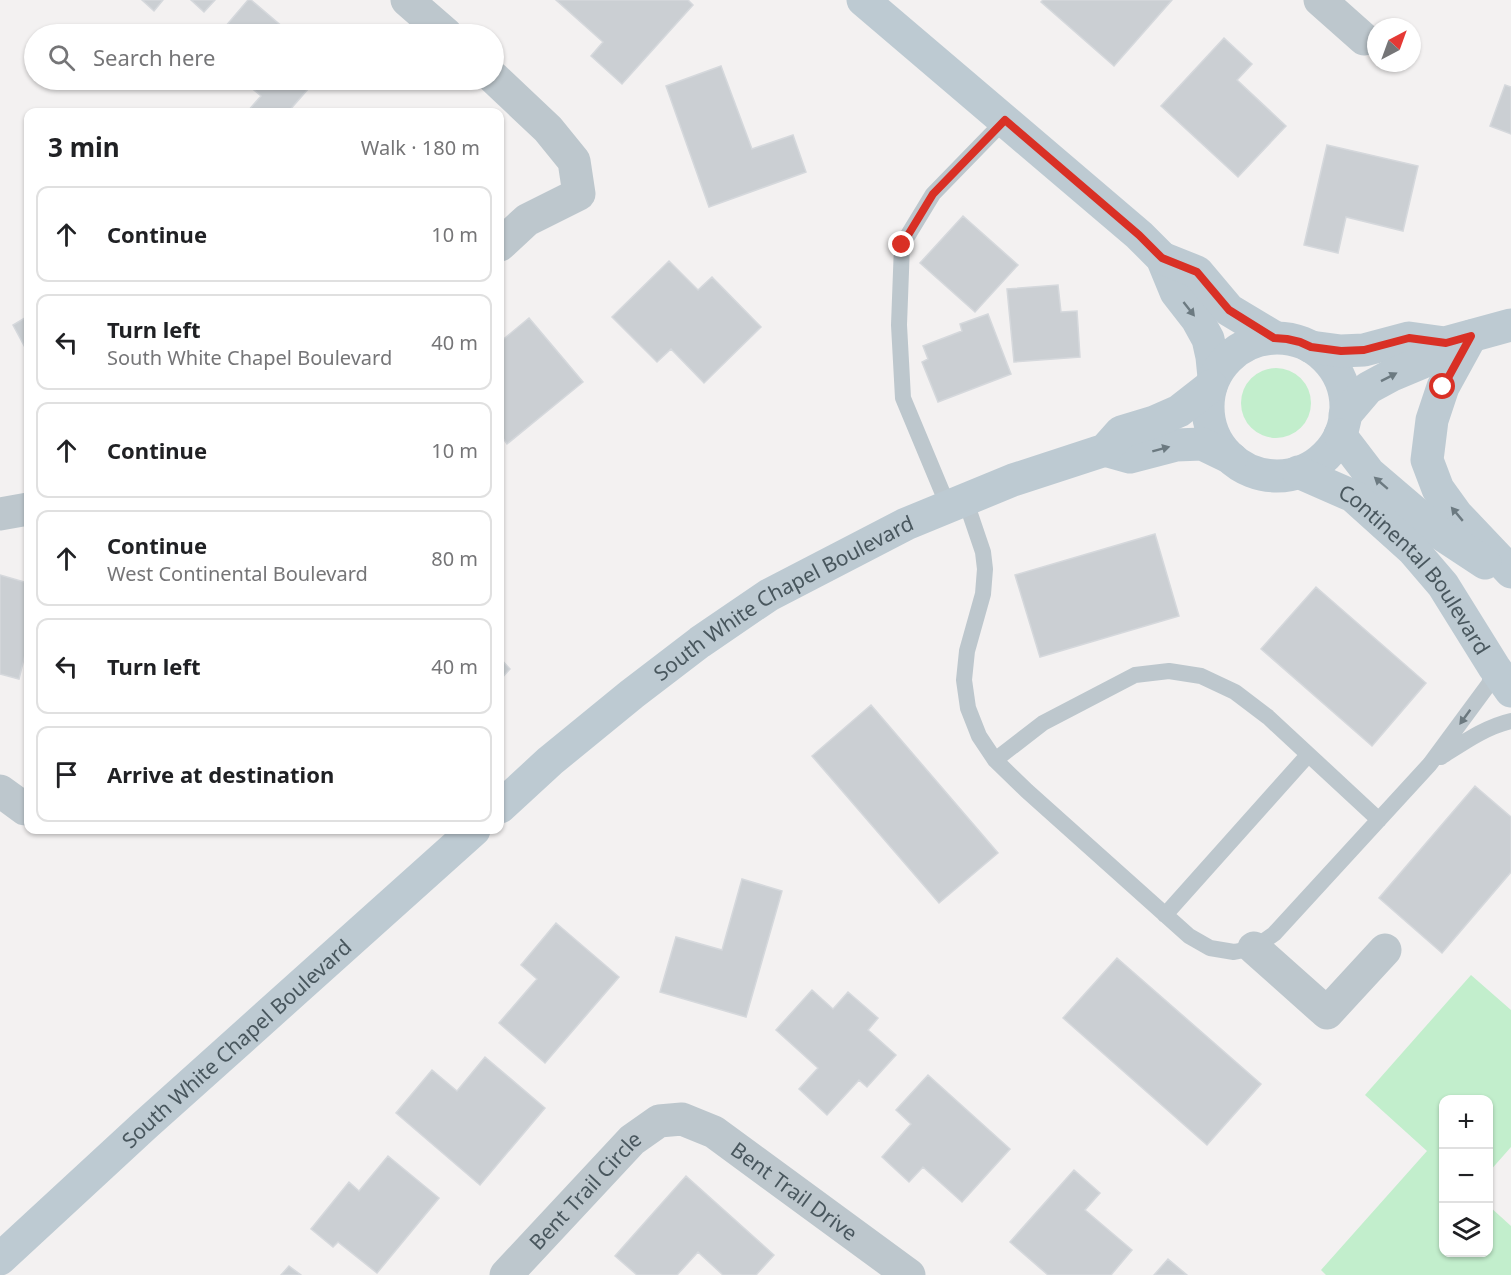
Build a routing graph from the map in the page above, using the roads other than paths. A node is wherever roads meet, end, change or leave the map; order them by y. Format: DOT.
graph roads {
  1 [pos="406,0"];
  2 [pos="862,0"];
  3 [pos="1320,0"];
  4 [pos="434,24"];
  5 [pos="1364,39"];
  6 [pos="504,87"];
  7 [pos="1005,120"];
  8 [pos="504,241"];
  9 [pos="1162,258"];
  10 [pos="1511,325"];
  11 [pos="1274,338"];
  12 [pos="1458,339"];
  13 [pos="1311,347"];
  14 [pos="1213,382"];
  15 [pos="1343,425"];
  16 [pos="1105,450"];
  17 [pos="1231,458"];
  18 [pos="1298,472"];
  19 [pos="957,503"];
  20 [pos="24,510"];
  21 [pos="0,514"];
  22 [pos="1511,572"];
  23 [pos="1511,581"];
  24 [pos="1502,679"];
  25 [pos="1511,721"];
  26 [pos="1308,755"];
  27 [pos="995,760"];
  28 [pos="1430,765"];
  29 [pos="504,803"];
  30 [pos="1379,820"];
  31 [pos="470,834"];
  32 [pos="1165,915"];
  33 [pos="1254,948"];
  34 [pos="1385,950"];
  35 [pos="673,1120"];
  36 [pos="0,1258"];
  37 [pos="506,1275"];
  38 [pos="909,1275"];
  1 -- 4 [label="street"];
  2 -- 7 [label="main road"];
  3 -- 5 [label="street"];
  6 -- 8 [label="street"];
  7 -- 9 [label="main road"];
  7 -- 19 [label="lane"];
  9 -- 11 [label="main road"];
  9 -- 14 [label="main road, one-way"];
  10 -- 12 [label="main road"];
  11 -- 13 [label="main road"];
  11 -- 14 [label="main road"];
  12 -- 13 [label="main road"];
  15 -- 12 [label="main road, one-way"];
  22 -- 12 [label="main road, one-way"];
  13 -- 15 [label="main road"];
  14 -- 16 [label="main road, South White Chapel Boulevard"];
  14 -- 17 [label="main road"];
  15 -- 18 [label="main road"];
  23 -- 15 [label="main road, one-way"];
  16 -- 17 [label="main road, South White Chapel Boulevard, one-way"];
  16 -- 19 [label="main road, South White Chapel Boulevard"];
  17 -- 18 [label="main road"];
  18 -- 24 [label="main road, Continental Boulevard"];
  19 -- 27 [label="lane"];
  19 -- 29 [label="main road, South White Chapel Boulevard"];
  20 -- 21 [label="street"];
  24 -- 28 [label="lane, one-way"];
  25 -- 28 [label="lane"];
  26 -- 27 [label="lane"];
  26 -- 30 [label="lane"];
  26 -- 32 [label="lane"];
  27 -- 32 [label="lane"];
  28 -- 30 [label="lane"];
  30 -- 33 [label="lane"];
  31 -- 36 [label="main road, South White Chapel Boulevard"];
  32 -- 33 [label="lane"];
  33 -- 34 [label="street"];
  35 -- 37 [label="street, Bent Trail Circle"];
  35 -- 38 [label="street, Bent Trail Drive"];
}
